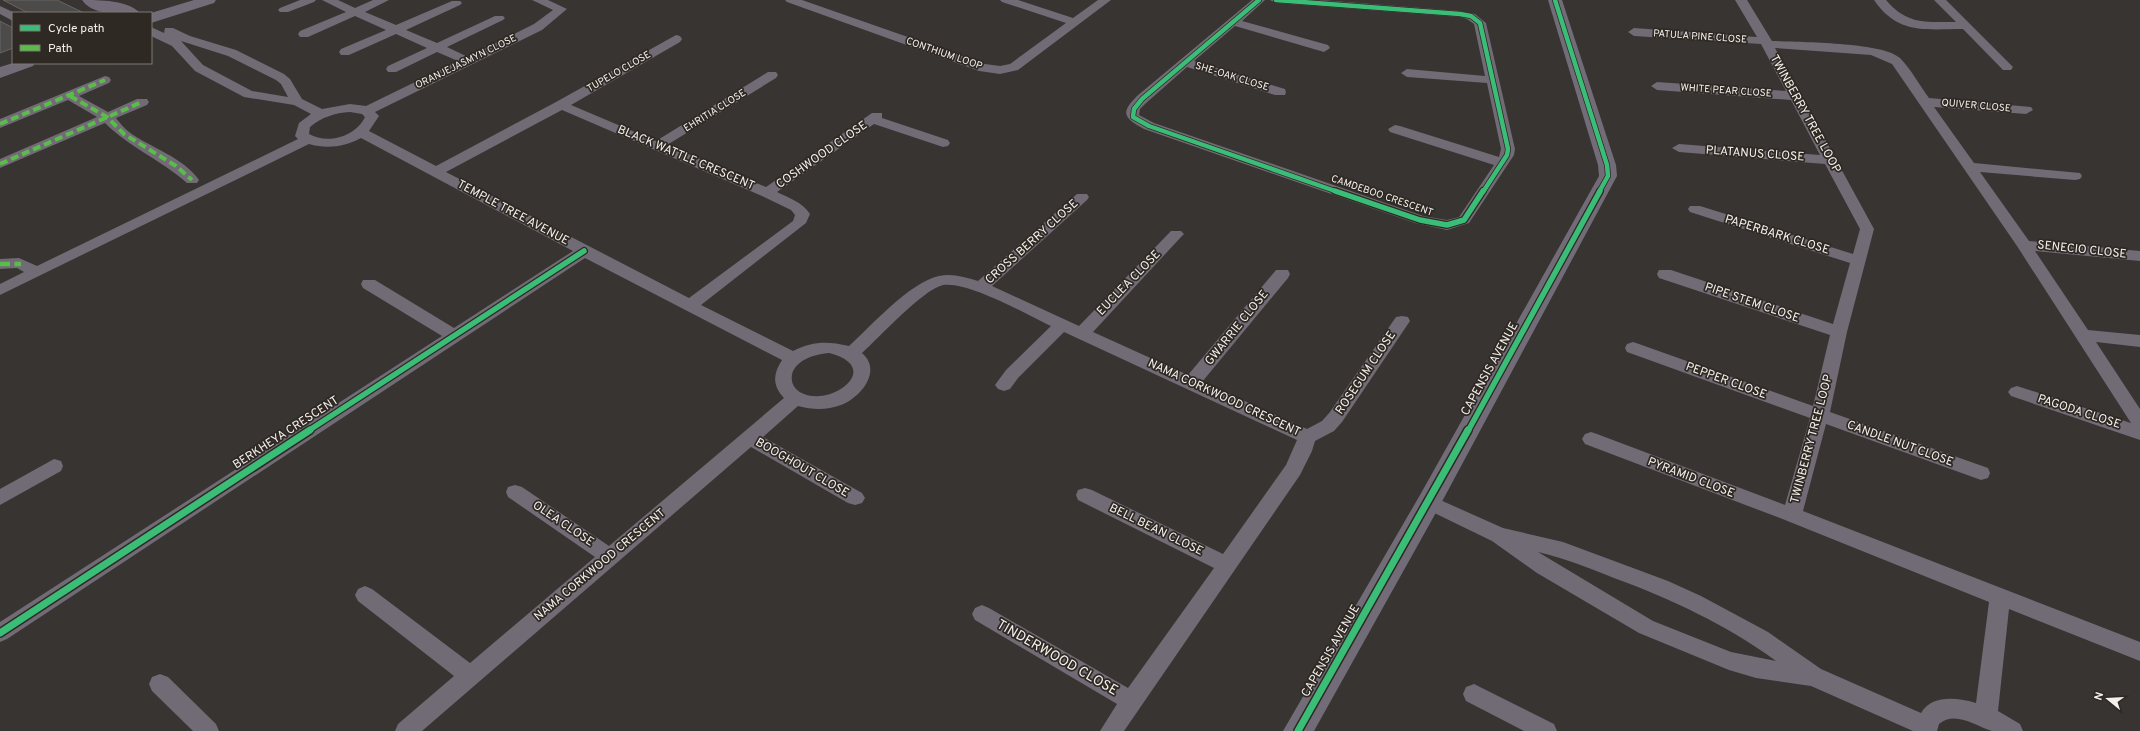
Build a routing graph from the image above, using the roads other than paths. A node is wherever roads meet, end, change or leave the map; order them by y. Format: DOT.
graph roads {
  1 [pos="89,0"];
  2 [pos="107,0"];
  3 [pos="189,0"];
  4 [pos="208,0"];
  5 [pos="310,0"];
  6 [pos="328,0"];
  7 [pos="383,0"];
  8 [pos="538,0"];
  9 [pos="792,0"];
  10 [pos="1006,0"];
  11 [pos="1105,0"];
  12 [pos="1259,0"];
  13 [pos="1276,0"];
  14 [pos="1555,0"];
  15 [pos="1741,0"];
  16 [pos="1880,0"];
  17 [pos="1940,0"];
  18 [pos="456,3"];
  19 [pos="0,9"];
  20 [pos="284,10"];
  21 [pos="112,12"];
  22 [pos="130,12"];
  23 [pos="148,12"];
  24 [pos="355,12"];
  25 [pos="12,16"];
  26 [pos="152,18"];
  27 [pos="499,18"];
  28 [pos="152,22"];
  29 [pos="1074,22"];
  30 [pos="1233,22"];
  31 [pos="1966,26"];
  32 [pos="395,30"];
  33 [pos="152,31"];
  34 [pos="1634,32"];
  35 [pos="304,34"];
  36 [pos="676,39"];
  37 [pos="1766,42"];
  38 [pos="437,48"];
  39 [pos="1324,48"];
  40 [pos="345,52"];
  41 [pos="246,61"];
  42 [pos="468,61"];
  43 [pos="1184,62"];
  44 [pos="12,63"];
  45 [pos="24,64"];
  46 [pos="2007,67"];
  47 [pos="0,68"];
  48 [pos="392,69"];
  49 [pos="268,72"];
  50 [pos="0,73"];
  51 [pos="1407,73"];
  52 [pos="214,75"];
  53 [pos="772,75"];
  54 [pos="105,80"];
  55 [pos="1493,80"];
  56 [pos="1657,86"];
  57 [pos="237,87"];
  58 [pos="1280,92"];
  59 [pos="70,96"];
  60 [pos="1794,96"];
  61 [pos="142,102"];
  62 [pos="297,102"];
  63 [pos="1925,102"];
  64 [pos="561,105"];
  65 [pos="2026,110"];
  66 [pos="368,111"];
  67 [pos="321,114"];
  68 [pos="107,117"];
  69 [pos="0,124"];
  70 [pos="1395,129"];
  71 [pos="361,132"];
  72 [pos="307,140"];
  73 [pos="943,144"];
  74 [pos="657,146"];
  75 [pos="1680,148"];
  76 [pos="1830,160"];
  77 [pos="1502,163"];
  78 [pos="0,164"];
  79 [pos="1971,167"];
  80 [pos="436,172"];
  81 [pos="2075,176"];
  82 [pos="192,180"];
  83 [pos="767,193"];
  84 [pos="1082,197"];
  85 [pos="1695,209"];
  86 [pos="1176,234"];
  87 [pos="2024,244"];
  88 [pos="584,251"];
  89 [pos="2140,256"];
  90 [pos="1859,261"];
  91 [pos="0,264"];
  92 [pos="37,272"];
  93 [pos="1282,274"];
  94 [pos="1665,274"];
  95 [pos="4,283"];
  96 [pos="369,284"];
  97 [pos="981,288"];
  98 [pos="690,305"];
  99 [pos="1402,321"];
  100 [pos="1062,324"];
  101 [pos="1839,332"];
  102 [pos="1082,333"];
  103 [pos="2084,335"];
  104 [pos="454,336"];
  105 [pos="2140,341"];
  106 [pos="1633,348"];
  107 [pos="852,352"];
  108 [pos="794,359"];
  109 [pos="1192,382"];
  110 [pos="1004,385"];
  111 [pos="2017,392"];
  112 [pos="795,399"];
  113 [pos="1820,415"];
  114 [pos="2140,423"];
  115 [pos="2140,433"];
  116 [pos="1307,437"];
  117 [pos="750,438"];
  118 [pos="1591,438"];
  119 [pos="54,466"];
  120 [pos="1981,473"];
  121 [pos="515,492"];
  122 [pos="1085,495"];
  123 [pos="0,498"];
  124 [pos="855,498"];
  125 [pos="1429,502"];
  126 [pos="1792,515"];
  127 [pos="1499,535"];
  128 [pos="610,557"];
  129 [pos="1227,565"];
  130 [pos="366,595"];
  131 [pos="2000,597"];
  132 [pos="982,614"];
  133 [pos="0,633"];
  134 [pos="2140,652"];
  135 [pos="470,676"];
  136 [pos="1813,676"];
  137 [pos="160,684"];
  138 [pos="1474,694"];
  139 [pos="1131,702"];
  140 [pos="1986,715"];
  141 [pos="1926,729"];
  142 [pos="208,731"];
  143 [pos="406,731"];
  144 [pos="1111,731"];
  145 [pos="1298,731"];
  146 [pos="1546,731"];
  147 [pos="2012,731"];
  1 -- 21 [label="street"];
  2 -- 22 [label="street"];
  3 -- 23 [label="street"];
  4 -- 26 [label="street"];
  5 -- 20 [label="street"];
  6 -- 24 [label="street"];
  7 -- 24 [label="street"];
  8 -- 42 [label="street, ORANJEJASMYN CLOSE"];
  9 -- 29 [label="street, CONTHIUM LOOP"];
  10 -- 29 [label="street"];
  11 -- 29 [label="street, CONTHIUM LOOP"];
  12 -- 30 [label="street, CAMDEBOO CRESCENT"];
  13 -- 55 [label="street, CAMDEBOO CRESCENT"];
  14 -- 125 [label="street, CAPENSIS AVENUE"];
  15 -- 37 [label="street, TWINBERRY TREE LOOP"];
  16 -- 31 [label="street"];
  17 -- 31 [label="street"];
  18 -- 32 [label="street"];
  19 -- 25 [label="street"];
  24 -- 32 [label="street"];
  24 -- 35 [label="street"];
  27 -- 38 [label="street"];
  28 -- 41 [label="street"];
  30 -- 39 [label="street"];
  30 -- 43 [label="street, CAMDEBOO CRESCENT"];
  31 -- 46 [label="street"];
  32 -- 38 [label="street"];
  32 -- 40 [label="street"];
  33 -- 52 [label="street"];
  34 -- 37 [label="street, PATULA PINE CLOSE"];
  36 -- 64 [label="street, TUPELO CLOSE"];
  37 -- 60 [label="street, TWINBERRY TREE LOOP"];
  37 -- 63 [label="street, TWINBERRY TREE LOOP"];
  38 -- 42 [label="street"];
  38 -- 48 [label="street"];
  41 -- 49 [label="street"];
  41 -- 52 [label="street"];
  42 -- 66 [label="street, ORANJEJASMYN CLOSE"];
  43 -- 58 [label="street, SHE-OAK CLOSE"];
  43 -- 77 [label="street, CAMDEBOO CRESCENT"];
  44 -- 47 [label="street"];
  45 -- 50 [label="street"];
  49 -- 57 [label="street"];
  49 -- 62 [label="street"];
  51 -- 55 [label="street"];
  52 -- 57 [label="street"];
  53 -- 74 [label="street, EHRITIA CLOSE"];
  54 -- 59 [label="street"];
  55 -- 77 [label="street, CAMDEBOO CRESCENT"];
  56 -- 60 [label="street, WHITE PEAR CLOSE"];
  57 -- 62 [label="street"];
  59 -- 68 [label="street"];
  59 -- 69 [label="street"];
  60 -- 76 [label="street, TWINBERRY TREE LOOP"];
  61 -- 68 [label="street"];
  62 -- 67 [label="street"];
  63 -- 65 [label="street, QUIVER CLOSE"];
  63 -- 79 [label="street, TWINBERRY TREE LOOP"];
  64 -- 74 [label="street, BLACK WATTLE CRESCENT"];
  64 -- 80 [label="street"];
  66 -- 67 [label="street"];
  66 -- 71 [label="street"];
  67 -- 72 [label="street"];
  68 -- 78 [label="street"];
  68 -- 82 [label="street"];
  70 -- 77 [label="street"];
  71 -- 72 [label="street"];
  71 -- 80 [label="street, TEMPLE TREE AVENUE"];
  72 -- 92 [label="street"];
  73 -- 83 [label="street, COSHWOOD CLOSE"];
  74 -- 83 [label="street, BLACK WATTLE CRESCENT"];
  75 -- 76 [label="street, PLATANUS CLOSE"];
  76 -- 90 [label="street, TWINBERRY TREE LOOP"];
  79 -- 81 [label="street"];
  79 -- 87 [label="street, TWINBERRY TREE LOOP"];
  80 -- 88 [label="street, TEMPLE TREE AVENUE"];
  83 -- 98 [label="street, BLACK WATTLE CRESCENT"];
  84 -- 97 [label="street, CROSS BERRY CLOSE"];
  85 -- 90 [label="street, PAPERBARK CLOSE"];
  86 -- 102 [label="street, EUCLEA CLOSE"];
  87 -- 89 [label="street, SENECIO CLOSE"];
  87 -- 103 [label="street, TWINBERRY TREE LOOP"];
  88 -- 98 [label="street, TEMPLE TREE AVENUE"];
  88 -- 104 [label="street, BERKHEYA CRESCENT"];
  90 -- 101 [label="street, TWINBERRY TREE LOOP"];
  91 -- 92 [label="street"];
  92 -- 95 [label="street"];
  93 -- 109 [label="street, GWARRIE CLOSE"];
  94 -- 101 [label="street, PIPE STEM CLOSE"];
  96 -- 104 [label="street"];
  97 -- 100 [label="street, NAMA CORKWOOD CRESCENT"];
  97 -- 107 [label="street, NAMA CORKWOOD CRESCENT"];
  98 -- 108 [label="street, TEMPLE TREE AVENUE"];
  99 -- 116 [label="street, ROSEGUM CLOSE"];
  100 -- 102 [label="street, NAMA CORKWOOD CRESCENT"];
  100 -- 110 [label="street"];
  101 -- 113 [label="street, TWINBERRY TREE LOOP"];
  102 -- 109 [label="street, NAMA CORKWOOD CRESCENT"];
  103 -- 105 [label="street"];
  103 -- 114 [label="street, TWINBERRY TREE LOOP"];
  104 -- 133 [label="street, BERKHEYA CRESCENT"];
  106 -- 113 [label="street, PEPPER CLOSE"];
  107 -- 108 [label="street"];
  107 -- 112 [label="street"];
  108 -- 112 [label="street"];
  109 -- 116 [label="street, NAMA CORKWOOD CRESCENT"];
  111 -- 115 [label="street, PAGODA CLOSE"];
  112 -- 117 [label="street, NAMA CORKWOOD CRESCENT"];
  113 -- 120 [label="street, CANDLE NUT CLOSE"];
  113 -- 126 [label="street, TWINBERRY TREE LOOP"];
  116 -- 129 [label="street, NAMA CORKWOOD CRESCENT"];
  117 -- 124 [label="street, BOOGHOUT CLOSE"];
  117 -- 128 [label="street, NAMA CORKWOOD CRESCENT"];
  118 -- 126 [label="street, PYRAMID CLOSE"];
  119 -- 123 [label="street"];
  121 -- 128 [label="street, OLEA CLOSE"];
  122 -- 129 [label="street, BELL BEAN CLOSE"];
  125 -- 127 [label="street"];
  125 -- 145 [label="street, CAPENSIS AVENUE"];
  126 -- 131 [label="street, TWINBERRY TREE LOOP"];
  127 -- 136 [label="street"];
  127 -- 136 [label="street"];
  128 -- 135 [label="street, NAMA CORKWOOD CRESCENT"];
  129 -- 139 [label="street, NAMA CORKWOOD CRESCENT"];
  130 -- 135 [label="street"];
  131 -- 134 [label="street, TWINBERRY TREE LOOP"];
  131 -- 140 [label="street"];
  132 -- 139 [label="street, TINDERWOOD CLOSE"];
  135 -- 143 [label="street, NAMA CORKWOOD CRESCENT"];
  136 -- 141 [label="street"];
  137 -- 142 [label="street"];
  138 -- 146 [label="street"];
  139 -- 144 [label="street, NAMA CORKWOOD CRESCENT"];
  140 -- 141 [label="street"];
  140 -- 147 [label="street"];
}
